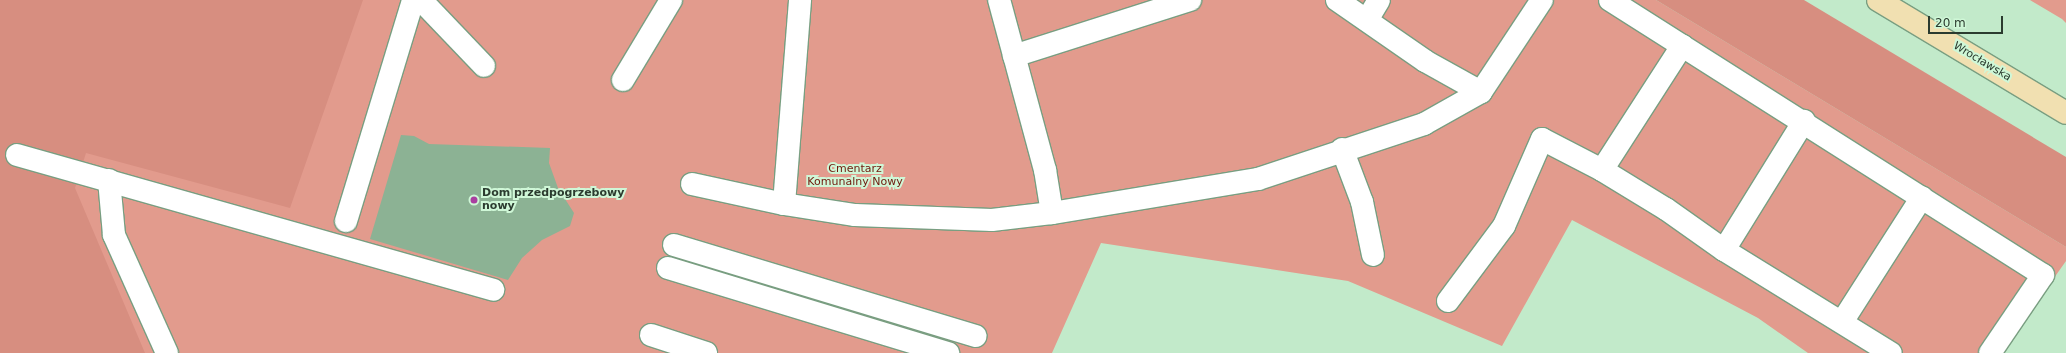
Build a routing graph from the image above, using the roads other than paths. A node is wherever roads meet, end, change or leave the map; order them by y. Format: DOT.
graph roads {
  1 [pos="413,0"];
  2 [pos="421,0"];
  3 [pos="671,0"];
  4 [pos="800,0"];
  5 [pos="999,0"];
  6 [pos="1190,0"];
  7 [pos="1337,0"];
  8 [pos="1380,0"];
  9 [pos="1542,0"];
  10 [pos="1610,0"];
  11 [pos="1878,0"];
  12 [pos="1367,20"];
  13 [pos="1682,46"];
  14 [pos="1014,56"];
  15 [pos="484,66"];
  16 [pos="623,80"];
  17 [pos="1481,92"];
  18 [pos="2064,106"];
  19 [pos="1804,121"];
  20 [pos="1342,149"];
  21 [pos="17,155"];
  22 [pos="1602,170"];
  23 [pos="109,180"];
  24 [pos="692,184"];
  25 [pos="1922,197"];
  26 [pos="784,204"];
  27 [pos="1052,213"];
  28 [pos="346,221"];
  29 [pos="674,245"];
  30 [pos="1724,250"];
  31 [pos="1373,255"];
  32 [pos="668,268"];
  33 [pos="493,290"];
  34 [pos="1448,301"];
  35 [pos="1842,322"];
  36 [pos="651,335"];
  37 [pos="976,336"];
  38 [pos="167,353"];
  39 [pos="706,353"];
  40 [pos="948,353"];
  41 [pos="1891,353"];
  42 [pos="1990,353"];
  1 -- 28 [label="street"];
  2 -- 15 [label="street"];
  3 -- 16 [label="street"];
  4 -- 26 [label="street"];
  5 -- 14 [label="street"];
  6 -- 14 [label="street"];
  7 -- 12 [label="street"];
  8 -- 12 [label="street"];
  9 -- 17 [label="street"];
  10 -- 13 [label="street"];
  11 -- 18 [label="main road, Wrocławska"];
  12 -- 17 [label="street"];
  13 -- 19 [label="street"];
  13 -- 22 [label="street"];
  14 -- 27 [label="street"];
  17 -- 20 [label="street"];
  19 -- 25 [label="street"];
  19 -- 30 [label="street"];
  20 -- 27 [label="street"];
  20 -- 31 [label="street"];
  21 -- 23 [label="street"];
  22 -- 30 [label="street"];
  22 -- 34 [label="street"];
  23 -- 33 [label="street"];
  23 -- 38 [label="street"];
  24 -- 26 [label="street"];
  25 -- 35 [label="street"];
  25 -- 42 [label="street"];
  26 -- 27 [label="street"];
  29 -- 37 [label="street"];
  30 -- 35 [label="street"];
  32 -- 40 [label="street"];
  35 -- 41 [label="street"];
  36 -- 39 [label="street"];
}
